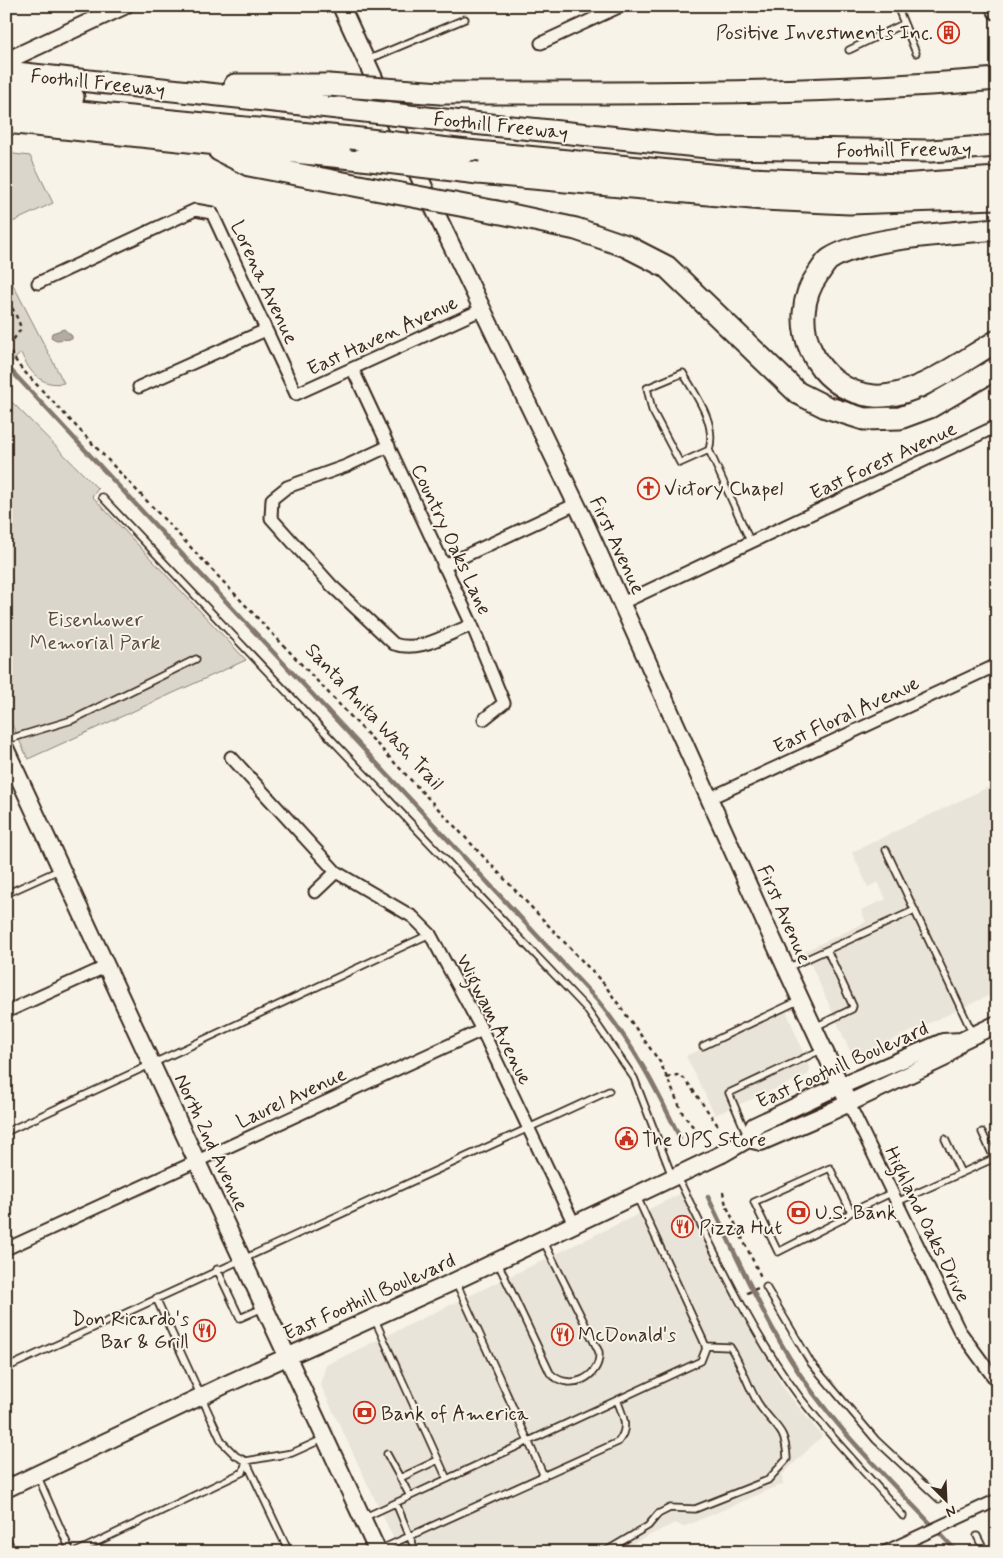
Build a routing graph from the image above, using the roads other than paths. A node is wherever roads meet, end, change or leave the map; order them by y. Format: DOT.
graph roads {
  1 [pos="124,6"];
  2 [pos="342,6"];
  3 [pos="621,6"];
  4 [pos="897,6"];
  5 [pos="995,6"];
  6 [pos="997,10"];
  7 [pos="465,19"];
  8 [pos="903,24"];
  9 [pos="541,43"];
  10 [pos="849,50"];
  11 [pos="916,53"];
  12 [pos="6,61"];
  13 [pos="365,61"];
  14 [pos="6,72"];
  15 [pos="996,79"];
  16 [pos="126,86"];
  17 [pos="6,90"];
  18 [pos="6,105"];
  19 [pos="6,122"];
  20 [pos="345,124"];
  21 [pos="460,136"];
  22 [pos="205,143"];
  23 [pos="997,146"];
  24 [pos="997,178"];
  25 [pos="997,198"];
  26 [pos="997,229"];
  27 [pos="38,282"];
  28 [pos="483,309"];
  29 [pos="266,330"];
  30 [pos="997,341"];
  31 [pos="997,368"];
  32 [pos="353,370"];
  33 [pos="139,387"];
  34 [pos="296,394"];
  35 [pos="997,426"];
  36 [pos="389,446"];
  37 [pos="709,450"];
  38 [pos="102,497"];
  39 [pos="576,504"];
  40 [pos="751,543"];
  41 [pos="443,566"];
  42 [pos="622,603"];
  43 [pos="472,625"];
  44 [pos="196,659"];
  45 [pos="997,665"];
  46 [pos="484,719"];
  47 [pos="6,740"];
  48 [pos="6,750"];
  49 [pos="231,757"];
  50 [pos="10,767"];
  51 [pos="710,798"];
  52 [pos="886,850"];
  53 [pos="61,869"];
  54 [pos="336,872"];
  55 [pos="315,892"];
  56 [pos="6,894"];
  57 [pos="915,910"];
  58 [pos="430,934"];
  59 [pos="827,950"];
  60 [pos="105,966"];
  61 [pos="786,969"];
  62 [pos="800,1000"];
  63 [pos="6,1012"];
  64 [pos="997,1024"];
  65 [pos="813,1027"];
  66 [pos="482,1030"];
  67 [pos="967,1037"];
  68 [pos="703,1046"];
  69 [pos="823,1049"];
  70 [pos="152,1064"];
  71 [pos="840,1087"];
  72 [pos="608,1091"];
  73 [pos="849,1104"];
  74 [pos="529,1127"];
  75 [pos="6,1132"];
  76 [pos="982,1132"];
  77 [pos="748,1139"];
  78 [pos="945,1139"];
  79 [pos="995,1158"];
  80 [pos="198,1160"];
  81 [pos="961,1173"];
  82 [pos="677,1176"];
  83 [pos="636,1195"];
  84 [pos="895,1197"];
  85 [pos="851,1212"];
  86 [pos="574,1224"];
  87 [pos="542,1240"];
  88 [pos="6,1249"];
  89 [pos="242,1258"];
  90 [pos="497,1261"];
  91 [pos="217,1269"];
  92 [pos="456,1280"];
  93 [pos="764,1287"];
  94 [pos="156,1298"];
  95 [pos="264,1307"];
  96 [pos="374,1318"];
  97 [pos="705,1346"];
  98 [pos="287,1357"];
  99 [pos="6,1368"];
  100 [pos="997,1382"];
  101 [pos="201,1396"];
  102 [pos="617,1400"];
  103 [pos="324,1438"];
  104 [pos="528,1442"];
  105 [pos="387,1454"];
  106 [pos="438,1460"];
  107 [pos="246,1461"];
  108 [pos="37,1475"];
  109 [pos="544,1476"];
  110 [pos="400,1478"];
  111 [pos="447,1479"];
  112 [pos="6,1489"];
  113 [pos="410,1496"];
  114 [pos="939,1499"];
  115 [pos="997,1500"];
  116 [pos="396,1503"];
  117 [pos="902,1516"];
  118 [pos="362,1519"];
  119 [pos="6,1536"];
  120 [pos="977,1536"];
  121 [pos="410,1537"];
  122 [pos="13,1552"];
  123 [pos="71,1552"];
  124 [pos="76,1552"];
  125 [pos="289,1552"];
  126 [pos="378,1552"];
  127 [pos="416,1552"];
  128 [pos="604,1552"];
  129 [pos="885,1552"];
  130 [pos="985,1552"];
  1 -- 12 [label="street"];
  2 -- 13 [label="street, First Avenue"];
  3 -- 9 [label="street"];
  4 -- 8 [label="lane"];
  5 -- 6 [label="main road"];
  7 -- 13 [label="lane"];
  8 -- 10 [label="lane"];
  8 -- 11 [label="lane"];
  13 -- 28 [label="street, First Avenue"];
  14 -- 16 [label="highway, Foothill Freeway"];
  15 -- 16 [label="highway, bridge"];
  16 -- 20 [label="highway, Foothill Freeway"];
  17 -- 20 [label="highway"];
  18 -- 20 [label="highway"];
  19 -- 22 [label="highway"];
  20 -- 21 [label="highway, Foothill Freeway, bridge"];
  20 -- 21 [label="highway, bridge"];
  21 -- 23 [label="highway, Foothill Freeway"];
  21 -- 24 [label="highway"];
  22 -- 25 [label="highway, bridge"];
  22 -- 31 [label="highway, bridge"];
  26 -- 30 [label="highway"];
  27 -- 29 [label="street, Lorena Avenue"];
  28 -- 32 [label="street, East Haven Avenue"];
  28 -- 39 [label="street, First Avenue"];
  29 -- 33 [label="street"];
  29 -- 34 [label="street, Lorena Avenue"];
  32 -- 34 [label="street, East Haven Avenue"];
  32 -- 36 [label="street, Country Oaks Lane"];
  35 -- 40 [label="street, East Forest Avenue"];
  36 -- 41 [label="street, Country Oaks Lane"];
  36 -- 43 [label="street"];
  37 -- 37 [label="lane"];
  37 -- 40 [label="lane"];
  38 -- 82 [label="lane"];
  39 -- 41 [label="street"];
  39 -- 42 [label="street, First Avenue"];
  40 -- 42 [label="street, East Forest Avenue"];
  41 -- 43 [label="street, Country Oaks Lane"];
  42 -- 51 [label="street, First Avenue"];
  43 -- 46 [label="street, Country Oaks Lane"];
  44 -- 47 [label="lane"];
  45 -- 51 [label="street, East Floral Avenue"];
  48 -- 50 [label="street, North 2nd Avenue"];
  49 -- 54 [label="street, Wigwam Avenue"];
  50 -- 53 [label="street, North 2nd Avenue"];
  51 -- 61 [label="street, First Avenue"];
  52 -- 57 [label="lane"];
  53 -- 56 [label="lane"];
  53 -- 60 [label="street, North 2nd Avenue"];
  54 -- 55 [label="street"];
  54 -- 58 [label="street, Wigwam Avenue"];
  57 -- 59 [label="lane"];
  57 -- 67 [label="lane"];
  58 -- 66 [label="street, Wigwam Avenue"];
  58 -- 70 [label="lane"];
  59 -- 61 [label="lane"];
  59 -- 65 [label="lane"];
  60 -- 63 [label="street"];
  60 -- 70 [label="street, North 2nd Avenue"];
  61 -- 62 [label="street, First Avenue"];
  62 -- 65 [label="street, First Avenue"];
  62 -- 68 [label="lane"];
  64 -- 67 [label="street, East Foothill Boulevard"];
  65 -- 69 [label="street, First Avenue"];
  66 -- 74 [label="street, Wigwam Avenue"];
  66 -- 80 [label="street, Laurel Avenue"];
  67 -- 71 [label="street, East Foothill Boulevard"];
  67 -- 73 [label="street, East Foothill Boulevard"];
  69 -- 71 [label="street, First Avenue"];
  69 -- 77 [label="lane"];
  70 -- 75 [label="lane"];
  70 -- 80 [label="street, North 2nd Avenue"];
  71 -- 73 [label="street, First Avenue"];
  71 -- 77 [label="street, East Foothill Boulevard"];
  72 -- 74 [label="lane"];
  73 -- 77 [label="street, East Foothill Boulevard"];
  73 -- 84 [label="street, Highland Oaks Drive"];
  74 -- 86 [label="street, Wigwam Avenue"];
  74 -- 89 [label="lane"];
  76 -- 79 [label="lane"];
  77 -- 82 [label="street, East Foothill Boulevard, bridge"];
  78 -- 81 [label="lane"];
  79 -- 81 [label="lane"];
  80 -- 88 [label="street, Laurel Avenue"];
  80 -- 89 [label="street, North 2nd Avenue"];
  81 -- 84 [label="lane"];
  82 -- 83 [label="street, East Foothill Boulevard"];
  82 -- 117 [label="lane"];
  83 -- 86 [label="street, East Foothill Boulevard"];
  83 -- 97 [label="lane"];
  84 -- 85 [label="lane"];
  84 -- 100 [label="street, Highland Oaks Drive"];
  85 -- 85 [label="lane"];
  86 -- 87 [label="street, East Foothill Boulevard"];
  87 -- 90 [label="street, East Foothill Boulevard"];
  87 -- 90 [label="lane"];
  89 -- 91 [label="lane"];
  89 -- 95 [label="street, North 2nd Avenue"];
  90 -- 92 [label="street, East Foothill Boulevard"];
  91 -- 94 [label="lane"];
  91 -- 95 [label="lane"];
  92 -- 96 [label="street, East Foothill Boulevard"];
  92 -- 104 [label="lane"];
  93 -- 114 [label="lane"];
  94 -- 99 [label="lane"];
  94 -- 101 [label="lane"];
  95 -- 98 [label="street, North 2nd Avenue"];
  96 -- 98 [label="street, East Foothill Boulevard"];
  96 -- 106 [label="lane"];
  97 -- 102 [label="lane"];
  97 -- 128 [label="lane"];
  98 -- 101 [label="street, East Foothill Boulevard"];
  98 -- 103 [label="street, North 2nd Avenue"];
  101 -- 107 [label="lane"];
  101 -- 108 [label="street, East Foothill Boulevard"];
  102 -- 104 [label="lane"];
  102 -- 109 [label="lane"];
  103 -- 107 [label="lane"];
  103 -- 118 [label="street, North 2nd Avenue"];
  104 -- 109 [label="lane"];
  104 -- 111 [label="lane"];
  105 -- 110 [label="lane"];
  106 -- 110 [label="lane"];
  106 -- 111 [label="lane"];
  107 -- 124 [label="lane"];
  107 -- 125 [label="lane"];
  108 -- 112 [label="street, East Foothill Boulevard"];
  108 -- 123 [label="lane"];
  109 -- 121 [label="lane"];
  110 -- 113 [label="lane"];
  111 -- 113 [label="lane"];
  113 -- 116 [label="lane"];
  115 -- 129 [label="street"];
  116 -- 118 [label="lane"];
  116 -- 121 [label="lane"];
  118 -- 126 [label="street, North 2nd Avenue"];
  119 -- 122 [label="lane"];
  120 -- 130 [label="lane"];
  121 -- 126 [label="lane"];
  121 -- 127 [label="lane"];
}
